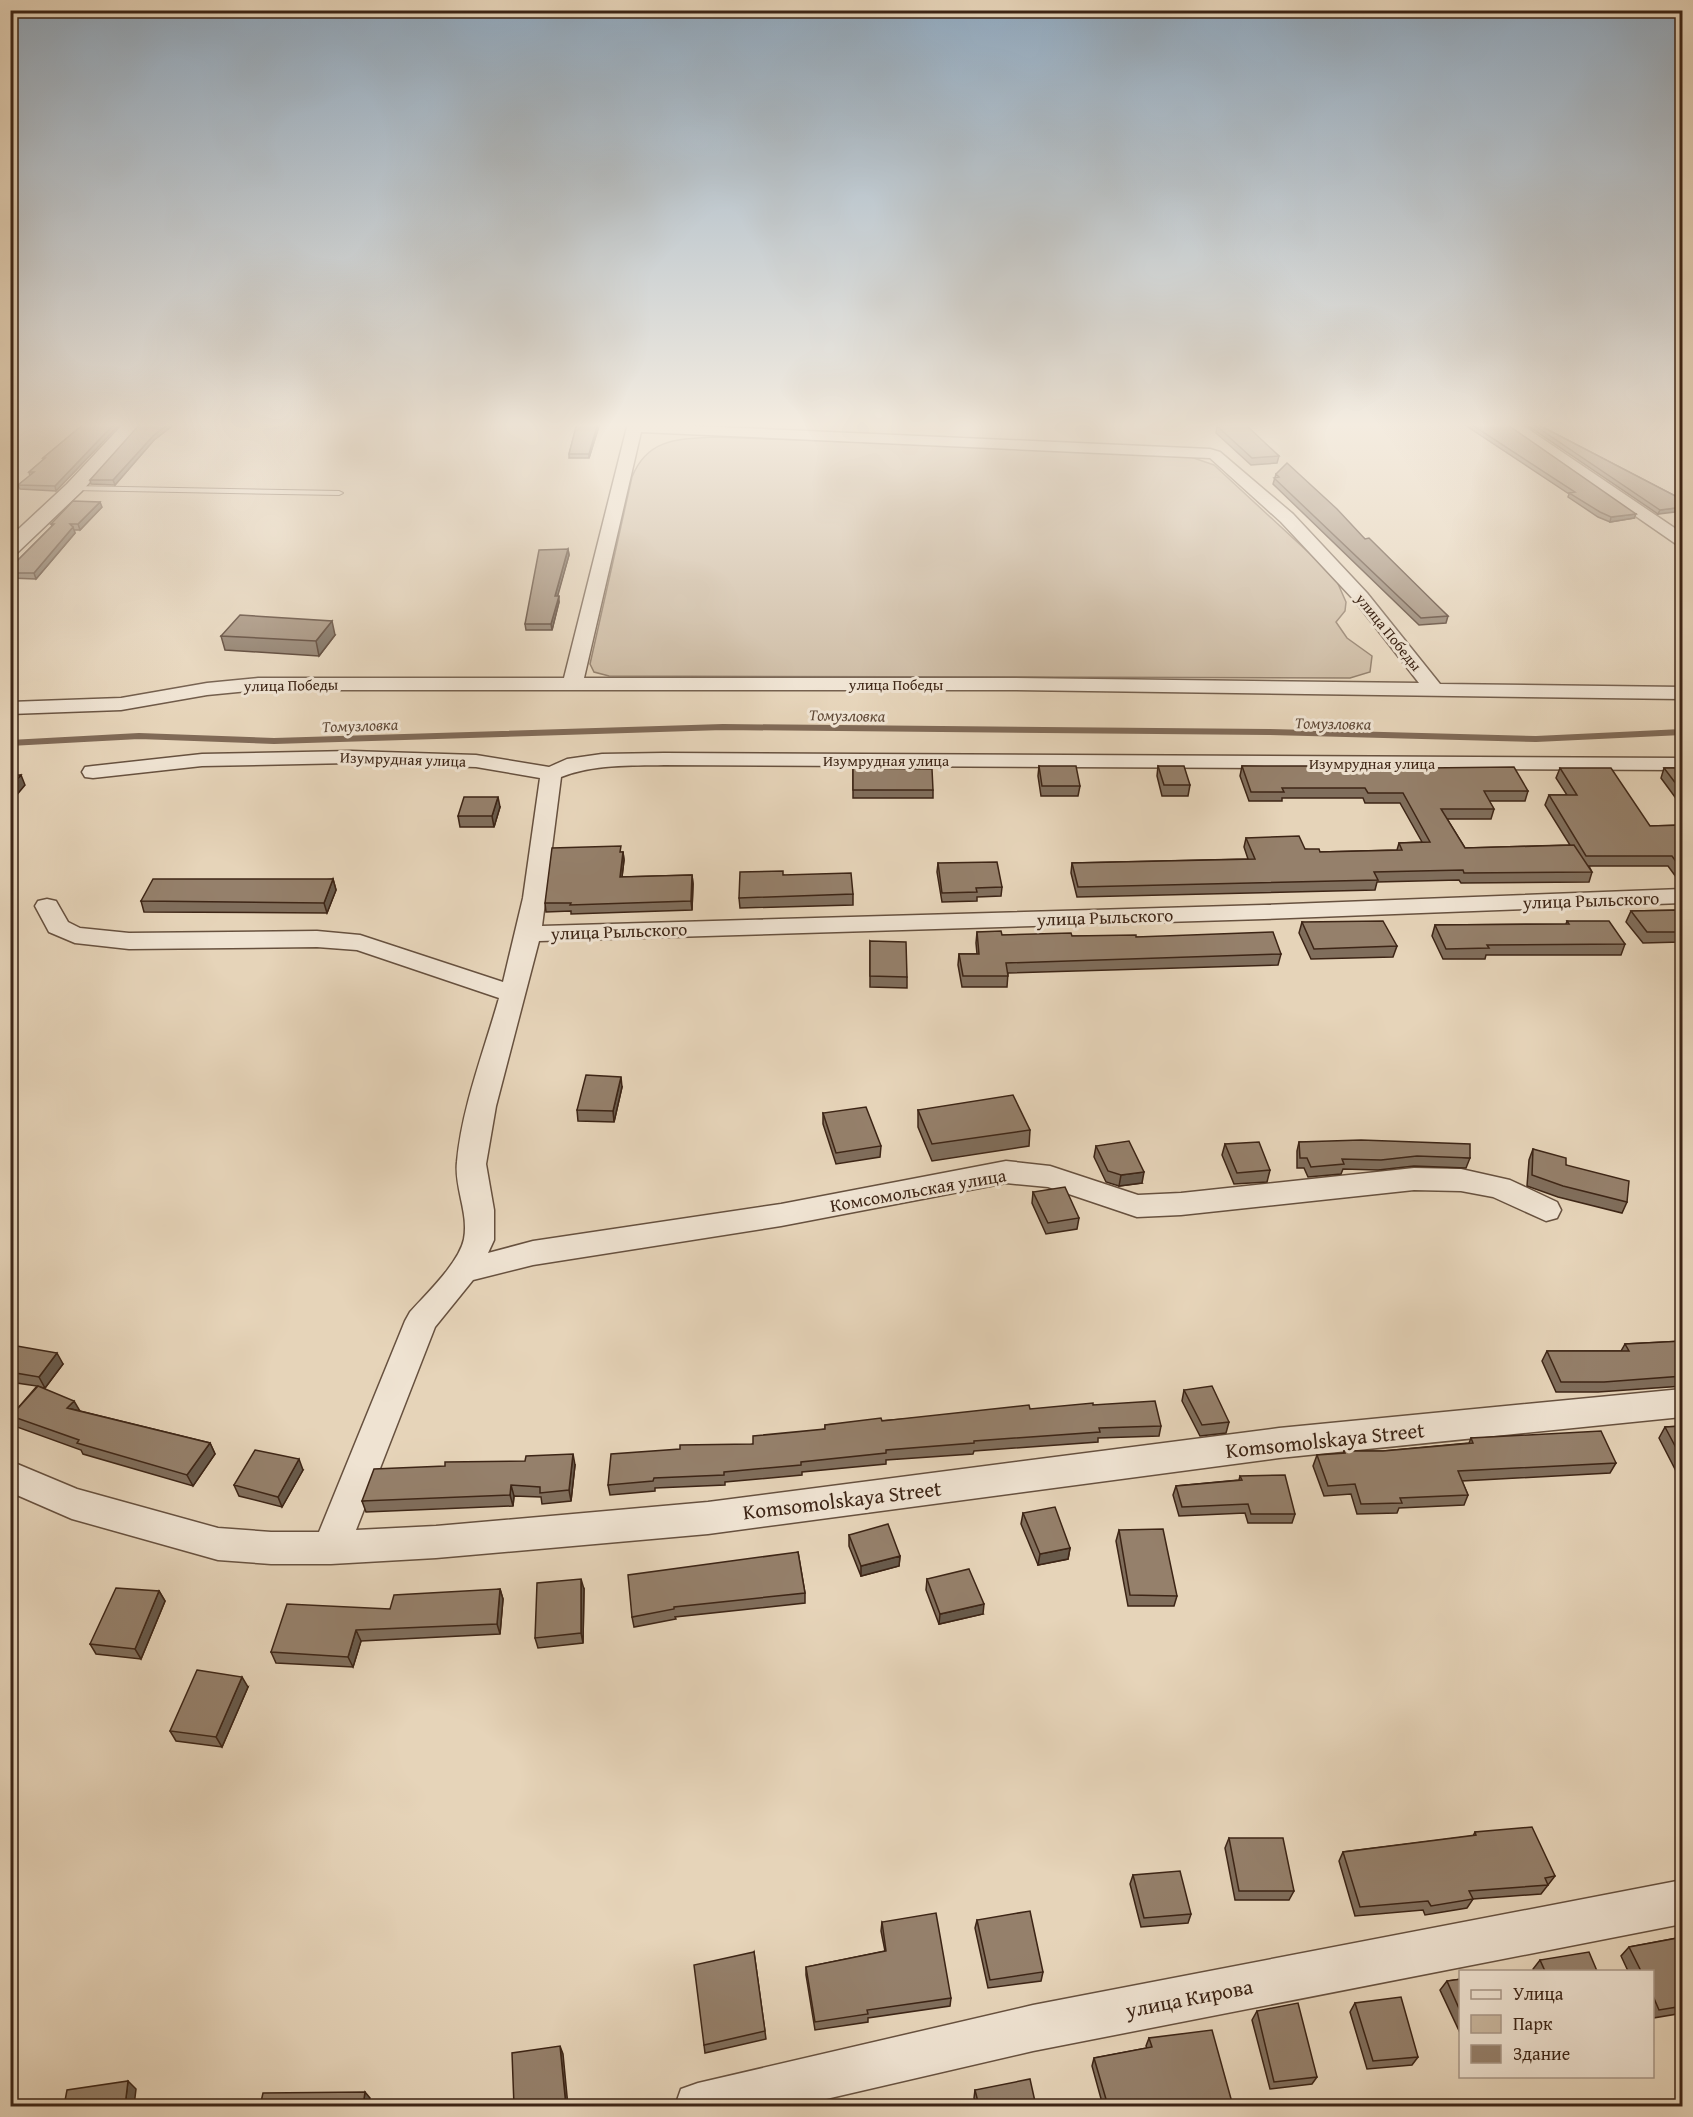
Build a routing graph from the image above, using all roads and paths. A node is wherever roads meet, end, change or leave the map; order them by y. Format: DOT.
graph roads {
  1 [pos="39,522"];
  2 [pos="612,522"];
  3 [pos="1291,522"];
  4 [pos="1655,522"];
  5 [pos="1683,525"];
  6 [pos="1661,526"];
  7 [pos="1683,540"];
  8 [pos="10,549"];
  9 [pos="573,682"];
  10 [pos="1435,690"];
  11 [pos="1683,693"];
  12 [pos="10,708"];
  13 [pos="1683,764"];
  14 [pos="93,772"];
  15 [pos="551,774"];
  16 [pos="1683,896"];
  17 [pos="47,906"];
  18 [pos="528,934"];
  19 [pos="513,994"];
  20 [pos="1546,1210"];
  21 [pos="463,1271"];
  22 [pos="1683,1403"];
  23 [pos="10,1476"];
  24 [pos="331,1548"];
  25 [pos="1683,1902"];
  26 [pos="698,2106"];
  1 -- 8 [label="main road"];
  2 -- 9 [label="street, улица Победы"];
  3 -- 10 [label="street, улица Победы"];
  4 -- 6 [label="street"];
  5 -- 6 [label="street"];
  6 -- 7 [label="street"];
  9 -- 10 [label="street, улица Победы"];
  9 -- 12 [label="street, улица Победы"];
  10 -- 11 [label="street, улица Победы"];
  13 -- 15 [label="street, Изумрудная улица"];
  14 -- 15 [label="street, Изумрудная улица"];
  15 -- 18 [label="street"];
  16 -- 18 [label="street, улица Рыльского"];
  17 -- 19 [label="street"];
  18 -- 19 [label="street"];
  19 -- 21 [label="street"];
  20 -- 21 [label="street, Комсомольская улица"];
  21 -- 24 [label="street"];
  22 -- 24 [label="street, Komsomolskaya Street"];
  23 -- 24 [label="street, Komsomolskaya Street"];
  25 -- 26 [label="street, улица Кирова"];
}
